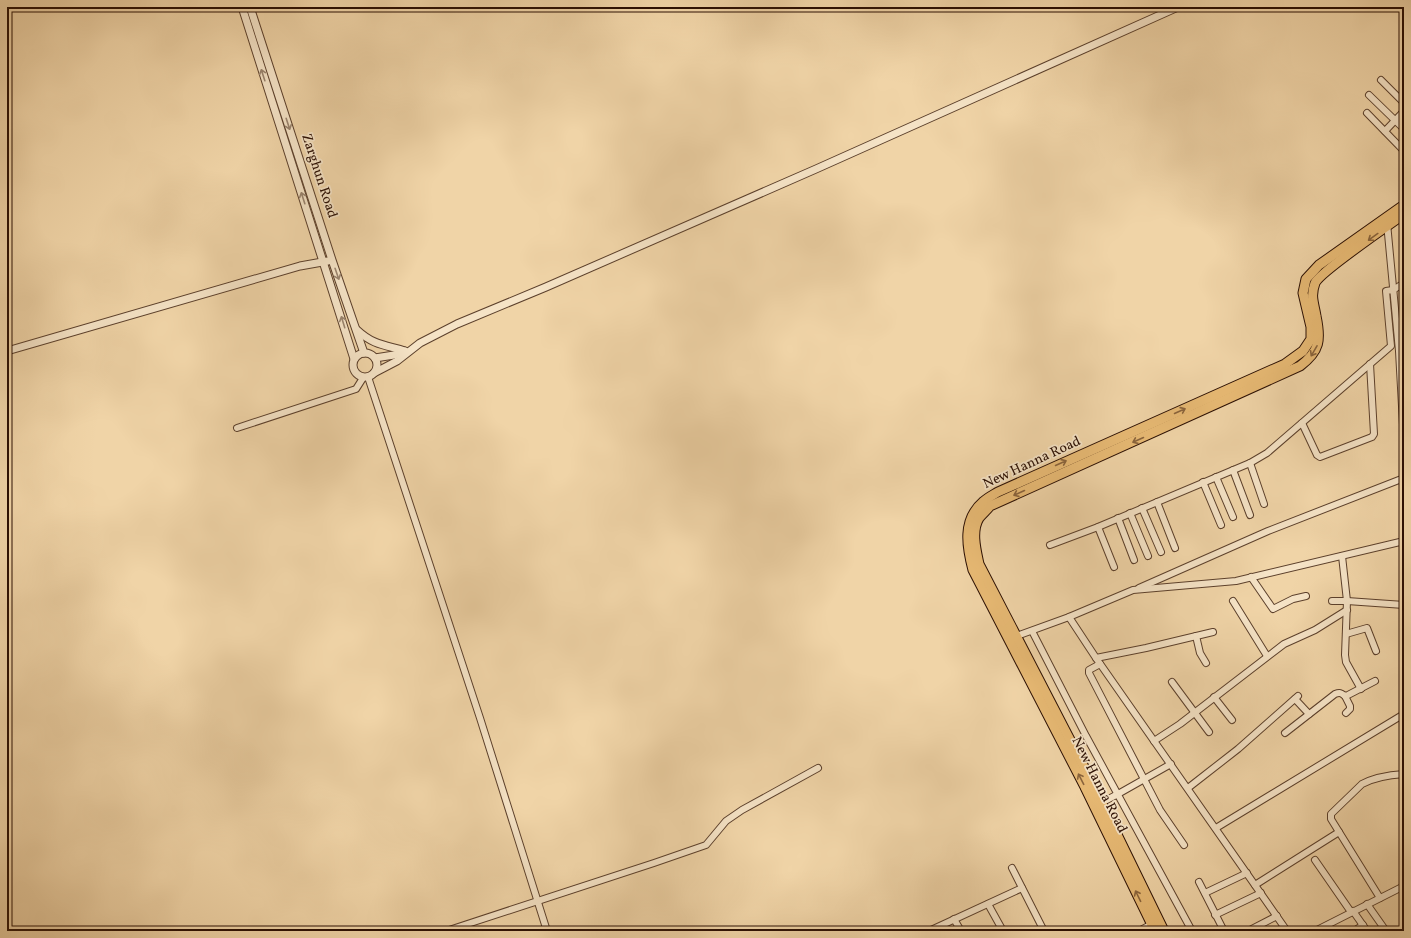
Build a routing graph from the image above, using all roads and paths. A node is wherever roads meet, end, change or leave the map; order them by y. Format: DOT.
graph roads {
  1 [pos="242,7"];
  2 [pos="250,7"];
  3 [pos="1178,7"];
  4 [pos="1381,80"];
  5 [pos="1369,94"];
  6 [pos="1404,103"];
  7 [pos="1404,112"];
  8 [pos="1367,113"];
  9 [pos="1395,120"];
  10 [pos="1404,129"];
  11 [pos="1385,131"];
  12 [pos="1404,151"];
  13 [pos="1404,205"];
  14 [pos="1404,214"];
  15 [pos="1386,222"];
  16 [pos="332,260"];
  17 [pos="324,262"];
  18 [pos="1404,283"];
  19 [pos="1393,290"];
  20 [pos="356,330"];
  21 [pos="408,350"];
  22 [pos="7,351"];
  23 [pos="364,353"];
  24 [pos="375,358"];
  25 [pos="354,359"];
  26 [pos="1370,364"];
  27 [pos="374,373"];
  28 [pos="365,378"];
  29 [pos="1403,416"];
  30 [pos="1302,423"];
  31 [pos="237,428"];
  32 [pos="1404,443"];
  33 [pos="1250,463"];
  34 [pos="1233,470"];
  35 [pos="1216,477"];
  36 [pos="1404,478"];
  37 [pos="1203,482"];
  38 [pos="1157,502"];
  39 [pos="1264,504"];
  40 [pos="1142,508"];
  41 [pos="1130,513"];
  42 [pos="1250,515"];
  43 [pos="1118,518"];
  44 [pos="1233,518"];
  45 [pos="1221,525"];
  46 [pos="1098,527"];
  47 [pos="1404,542"];
  48 [pos="1050,545"];
  49 [pos="1175,548"];
  50 [pos="1161,552"];
  51 [pos="1148,556"];
  52 [pos="1342,556"];
  53 [pos="1134,560"];
  54 [pos="1114,567"];
  55 [pos="1251,578"];
  56 [pos="1134,590"];
  57 [pos="1306,596"];
  58 [pos="1233,601"];
  59 [pos="1332,601"];
  60 [pos="1347,601"];
  61 [pos="1404,605"];
  62 [pos="1347,610"];
  63 [pos="1069,617"];
  64 [pos="1032,631"];
  65 [pos="1213,632"];
  66 [pos="1346,634"];
  67 [pos="1196,636"];
  68 [pos="1012,638"];
  69 [pos="1376,651"];
  70 [pos="1267,656"];
  71 [pos="1096,658"];
  72 [pos="1206,663"];
  73 [pos="1100,664"];
  74 [pos="1375,681"];
  75 [pos="1172,682"];
  76 [pos="1361,688"];
  77 [pos="1346,696"];
  78 [pos="1214,697"];
  79 [pos="1194,712"];
  80 [pos="1346,713"];
  81 [pos="1309,714"];
  82 [pos="1404,714"];
  83 [pos="1232,720"];
  84 [pos="1209,732"];
  85 [pos="1285,733"];
  86 [pos="1154,741"];
  87 [pos="1171,764"];
  88 [pos="818,768"];
  89 [pos="1404,774"];
  90 [pos="1144,779"];
  91 [pos="1188,788"];
  92 [pos="1118,794"];
  93 [pos="1098,804"];
  94 [pos="1216,828"];
  95 [pos="1339,832"];
  96 [pos="1184,845"];
  97 [pos="1315,860"];
  98 [pos="1012,868"];
  99 [pos="1247,873"];
  100 [pos="1200,882"];
  101 [pos="1255,885"];
  102 [pos="1404,886"];
  103 [pos="1022,888"];
  104 [pos="1205,893"];
  105 [pos="1261,893"];
  106 [pos="1380,898"];
  107 [pos="538,901"];
  108 [pos="988,904"];
  109 [pos="1367,904"];
  110 [pos="1352,912"];
  111 [pos="1215,915"];
  112 [pos="1277,916"];
  113 [pos="954,919"];
  114 [pos="1363,925"];
  115 [pos="1154,927"];
  116 [pos="1404,929"];
  117 [pos="446,931"];
  118 [pos="547,931"];
  119 [pos="929,931"];
  120 [pos="961,931"];
  121 [pos="1002,931"];
  122 [pos="1044,931"];
  123 [pos="1139,931"];
  124 [pos="1164,931"];
  125 [pos="1192,931"];
  126 [pos="1224,931"];
  127 [pos="1248,931"];
  128 [pos="1287,931"];
  129 [pos="1315,931"];
  130 [pos="1354,931"];
  131 [pos="1367,931"];
  132 [pos="1386,931"];
  133 [pos="1401,931"];
  17 -- 1 [label="street, one-way"];
  2 -- 16 [label="street, Zarghun Road, one-way"];
  3 -- 21 [label="street"];
  4 -- 6 [label="street"];
  5 -- 9 [label="street"];
  7 -- 9 [label="street"];
  8 -- 11 [label="street"];
  9 -- 10 [label="street"];
  9 -- 11 [label="street"];
  11 -- 12 [label="street"];
  13 -- 15 [label="main road, New Hanna Road"];
  14 -- 15 [label="main road, New Hanna Road"];
  15 -- 19 [label="street"];
  15 -- 68 [label="main road, New Hanna Road"];
  16 -- 17 [label="street"];
  16 -- 20 [label="street, Zarghun Road, one-way"];
  17 -- 22 [label="street"];
  25 -- 17 [label="street, one-way"];
  18 -- 19 [label="street"];
  19 -- 26 [label="street"];
  19 -- 29 [label="street"];
  20 -- 21 [label="street"];
  20 -- 23 [label="street, Zarghun Road"];
  21 -- 24 [label="street"];
  21 -- 27 [label="street"];
  23 -- 24 [label="street"];
  23 -- 25 [label="street"];
  24 -- 27 [label="street"];
  25 -- 28 [label="street"];
  26 -- 30 [label="street"];
  26 -- 30 [label="street"];
  27 -- 28 [label="street"];
  28 -- 31 [label="street"];
  28 -- 107 [label="street"];
  29 -- 32 [label="street"];
  30 -- 33 [label="street"];
  33 -- 34 [label="street"];
  33 -- 39 [label="street"];
  34 -- 35 [label="street"];
  34 -- 42 [label="street"];
  35 -- 37 [label="street"];
  35 -- 44 [label="street"];
  36 -- 56 [label="street"];
  37 -- 38 [label="street"];
  37 -- 45 [label="street"];
  38 -- 40 [label="street"];
  38 -- 49 [label="street"];
  40 -- 41 [label="street"];
  40 -- 50 [label="street"];
  41 -- 43 [label="street"];
  41 -- 51 [label="street"];
  43 -- 46 [label="street"];
  43 -- 53 [label="street"];
  46 -- 48 [label="street"];
  46 -- 54 [label="street"];
  47 -- 52 [label="street"];
  52 -- 55 [label="street"];
  52 -- 60 [label="street"];
  55 -- 56 [label="street"];
  55 -- 57 [label="street"];
  56 -- 63 [label="street"];
  58 -- 70 [label="street"];
  59 -- 60 [label="street"];
  60 -- 61 [label="street"];
  60 -- 62 [label="street"];
  62 -- 66 [label="street"];
  62 -- 70 [label="street"];
  63 -- 64 [label="street"];
  63 -- 71 [label="street"];
  64 -- 68 [label="street"];
  64 -- 92 [label="street"];
  65 -- 67 [label="street"];
  66 -- 69 [label="street"];
  66 -- 76 [label="street"];
  67 -- 71 [label="street"];
  67 -- 72 [label="street"];
  68 -- 93 [label="main road, New Hanna Road"];
  70 -- 78 [label="street"];
  71 -- 73 [label="street"];
  73 -- 86 [label="street"];
  73 -- 90 [label="street"];
  74 -- 76 [label="street"];
  75 -- 79 [label="street"];
  76 -- 77 [label="street"];
  77 -- 80 [label="street"];
  77 -- 81 [label="street"];
  78 -- 79 [label="street"];
  78 -- 83 [label="street"];
  79 -- 84 [label="street"];
  79 -- 86 [label="street"];
  81 -- 85 [label="street"];
  81 -- 91 [label="street"];
  82 -- 94 [label="street"];
  86 -- 87 [label="street"];
  87 -- 90 [label="street"];
  87 -- 91 [label="street"];
  88 -- 107 [label="street"];
  89 -- 95 [label="street"];
  90 -- 92 [label="street"];
  90 -- 96 [label="street"];
  91 -- 94 [label="street"];
  92 -- 93 [label="street"];
  92 -- 125 [label="street"];
  115 -- 93 [label="main road, New Hanna Road, one-way"];
  93 -- 124 [label="main road, New Hanna Road"];
  94 -- 99 [label="street"];
  95 -- 101 [label="street"];
  95 -- 106 [label="street"];
  97 -- 110 [label="street"];
  98 -- 103 [label="street"];
  99 -- 101 [label="street"];
  99 -- 104 [label="street"];
  100 -- 104 [label="street"];
  101 -- 105 [label="street"];
  102 -- 106 [label="street"];
  103 -- 108 [label="street"];
  103 -- 122 [label="street"];
  104 -- 111 [label="street"];
  105 -- 111 [label="street"];
  105 -- 112 [label="street"];
  106 -- 109 [label="street"];
  107 -- 117 [label="street"];
  107 -- 118 [label="street"];
  108 -- 113 [label="street"];
  108 -- 121 [label="street"];
  109 -- 110 [label="street"];
  109 -- 132 [label="street"];
  110 -- 114 [label="street"];
  110 -- 129 [label="street"];
  111 -- 126 [label="street"];
  112 -- 127 [label="street"];
  112 -- 128 [label="street"];
  113 -- 119 [label="street"];
  113 -- 120 [label="street"];
  114 -- 130 [label="street"];
  114 -- 131 [label="street"];
  115 -- 123 [label="street"];
  116 -- 133 [label="street"];
}
